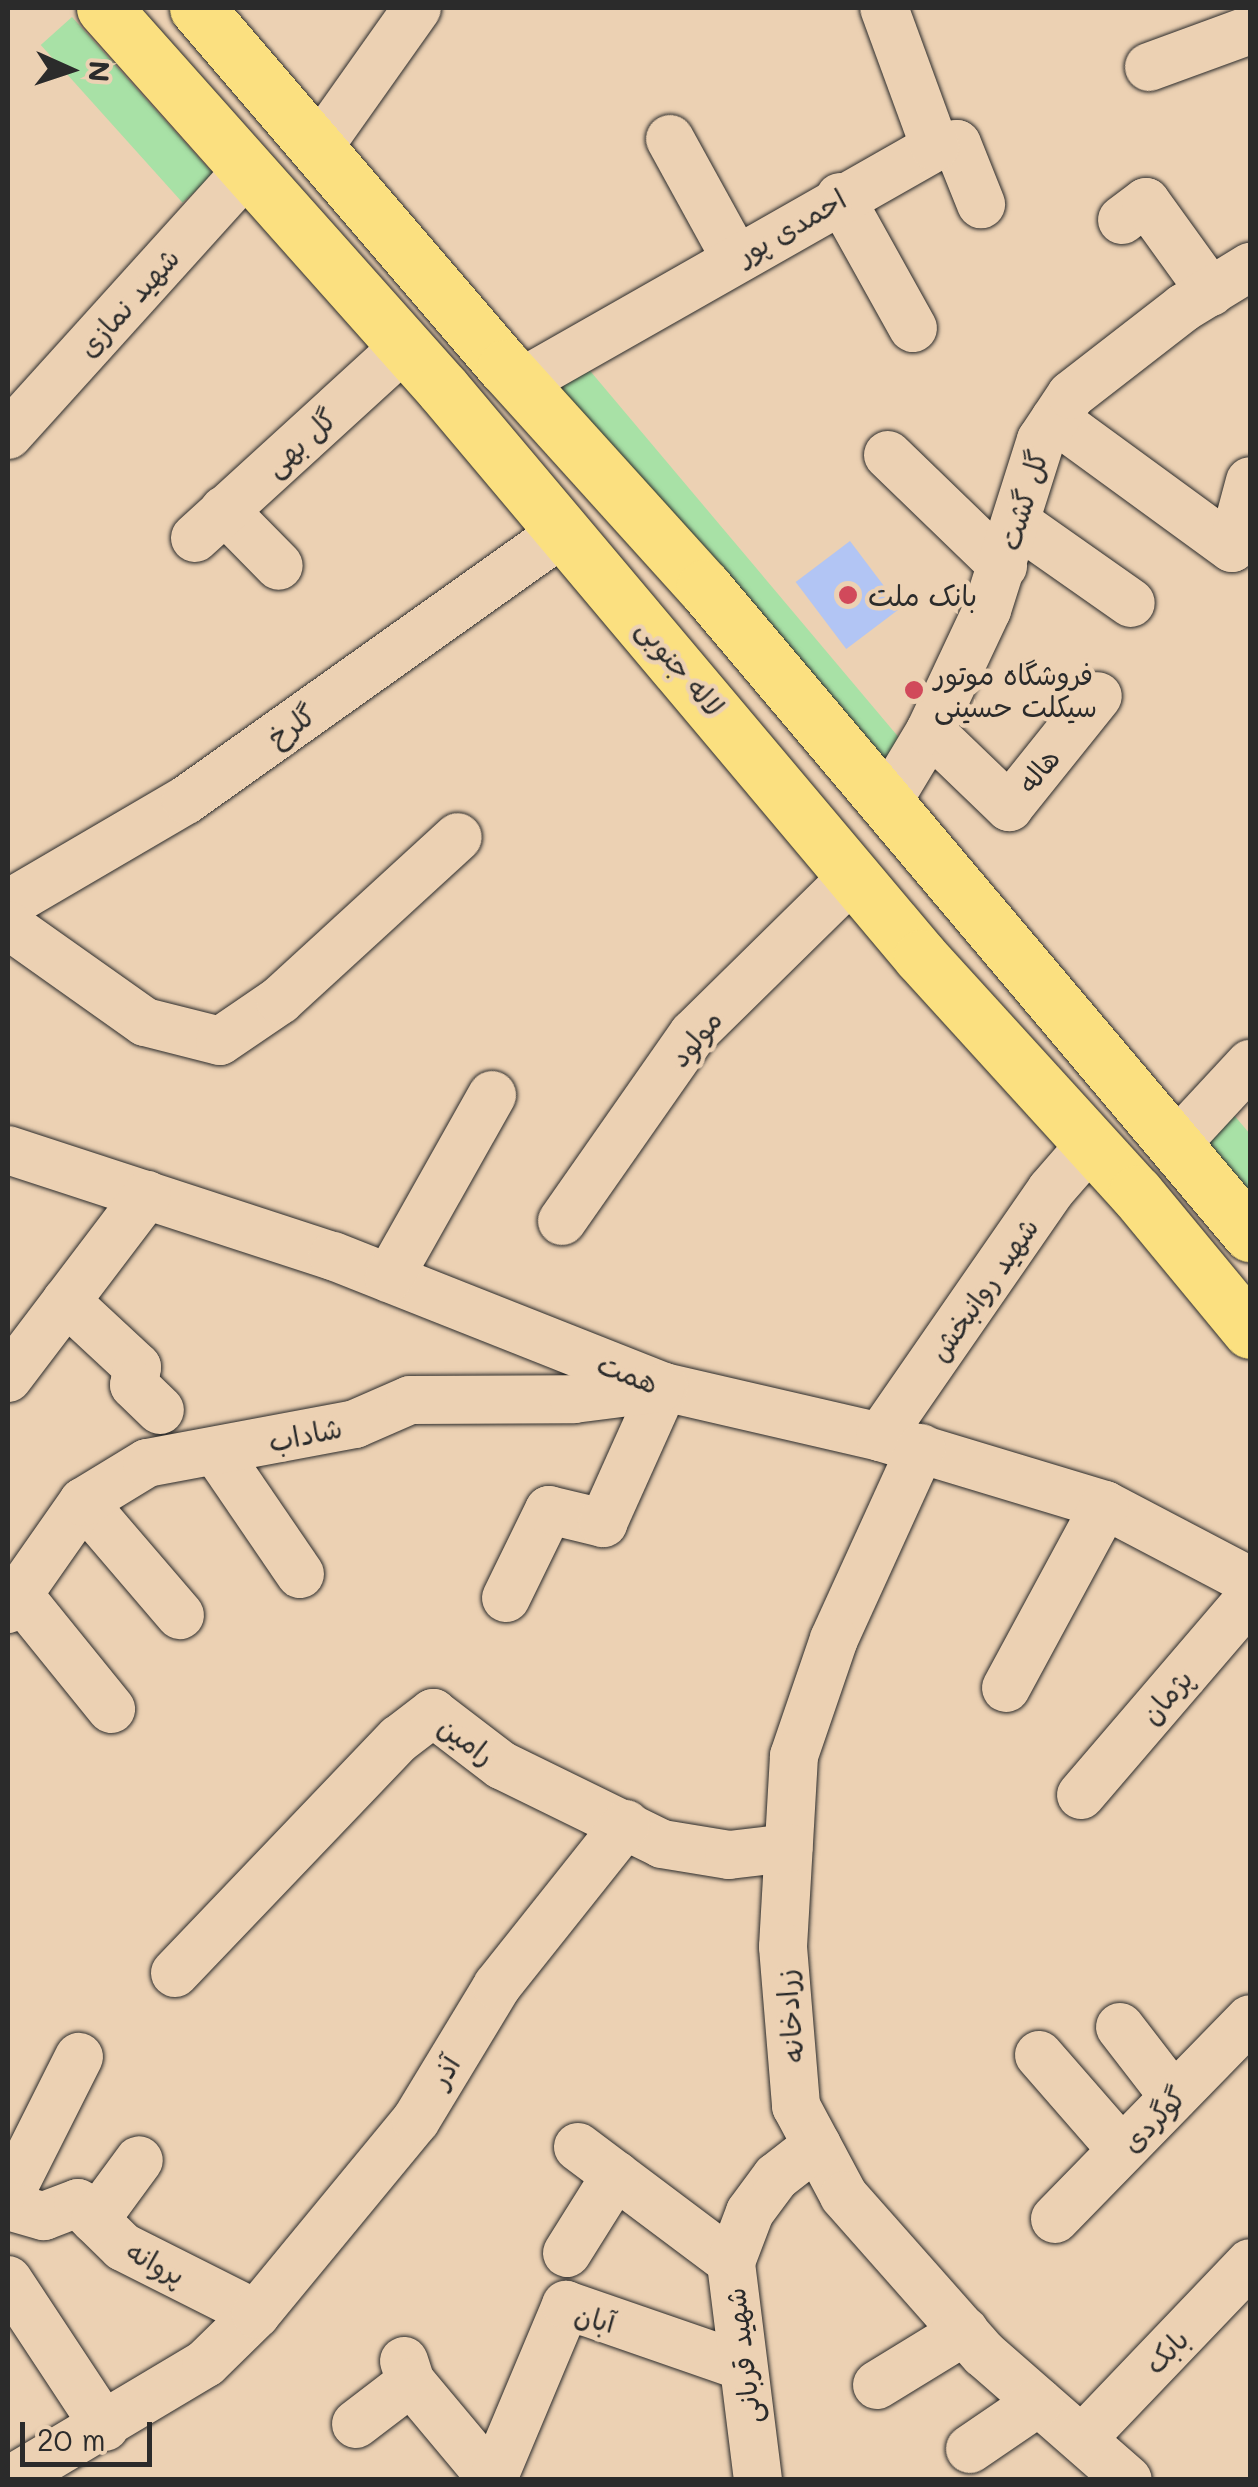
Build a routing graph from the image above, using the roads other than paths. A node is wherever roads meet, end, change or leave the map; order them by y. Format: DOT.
graph roads {
  1 [pos="104,8"];
  2 [pos="197,8"];
  3 [pos="416,8"];
  4 [pos="884,8"];
  5 [pos="1250,30"];
  6 [pos="1149,67"];
  7 [pos="670,138"];
  8 [pos="936,147"];
  9 [pos="318,148"];
  10 [pos="248,169"];
  11 [pos="840,197"];
  12 [pos="981,204"];
  13 [pos="1122,220"];
  14 [pos="736,259"];
  15 [pos="1250,267"];
  16 [pos="1211,292"];
  17 [pos="912,328"];
  18 [pos="404,346"];
  19 [pos="520,382"];
  20 [pos="1055,419"];
  21 [pos="8,435"];
  22 [pos="888,455"];
  23 [pos="1250,481"];
  24 [pos="565,531"];
  25 [pos="1010,544"];
  26 [pos="279,566"];
  27 [pos="713,596"];
  28 [pos="1131,604"];
  29 [pos="639,616"];
  30 [pos="1098,696"];
  31 [pos="930,731"];
  32 [pos="785,793"];
  33 [pos="879,798"];
  34 [pos="458,837"];
  35 [pos="854,876"];
  36 [pos="8,904"];
  37 [pos="8,925"];
  38 [pos="1250,1064"];
  39 [pos="492,1095"];
  40 [pos="1091,1144"];
  41 [pos="1174,1146"];
  42 [pos="8,1150"];
  43 [pos="147,1195"];
  44 [pos="562,1221"];
  45 [pos="1250,1234"];
  46 [pos="389,1278"];
  47 [pos="66,1301"];
  48 [pos="1250,1331"];
  49 [pos="8,1378"];
  50 [pos="664,1388"];
  51 [pos="160,1410"];
  52 [pos="901,1443"];
  53 [pos="216,1451"];
  54 [pos="83,1502"];
  55 [pos="1105,1505"];
  56 [pos="300,1574"];
  57 [pos="1250,1581"];
  58 [pos="506,1598"];
  59 [pos="1250,1598"];
  60 [pos="13,1602"];
  61 [pos="180,1614"];
  62 [pos="1006,1688"];
  63 [pos="110,1709"];
  64 [pos="1081,1795"];
  65 [pos="626,1824"];
  66 [pos="789,1848"];
  67 [pos="175,1973"];
  68 [pos="1250,2018"];
  69 [pos="1120,2027"];
  70 [pos="1039,2055"];
  71 [pos="79,2058"];
  72 [pos="1174,2097"];
  73 [pos="818,2145"];
  74 [pos="578,2146"];
  75 [pos="1122,2150"];
  76 [pos="139,2160"];
  77 [pos="616,2175"];
  78 [pos="8,2202"];
  79 [pos="1055,2219"];
  80 [pos="95,2220"];
  81 [pos="567,2252"];
  82 [pos="731,2262"];
  83 [pos="1250,2262"];
  84 [pos="8,2280"];
  85 [pos="256,2314"];
  86 [pos="965,2331"];
  87 [pos="742,2366"];
  88 [pos="877,2385"];
  89 [pos="1039,2402"];
  90 [pos="356,2424"];
  91 [pos="105,2426"];
  92 [pos="1082,2439"];
  93 [pos="970,2449"];
  94 [pos="493,2479"];
  95 [pos="10,2480"];
  96 [pos="758,2480"];
  97 [pos="1128,2480"];
  1 -- 10 [label="main road, لاله جنوبی"];
  2 -- 9 [label="main road"];
  3 -- 9 [label="street"];
  4 -- 8 [label="street"];
  5 -- 6 [label="street"];
  7 -- 14 [label="street"];
  8 -- 11 [label="street, احمدی پور"];
  8 -- 12 [label="street"];
  9 -- 19 [label="main road"];
  10 -- 18 [label="main road, لاله جنوبی"];
  10 -- 21 [label="street, شهید نمازی"];
  11 -- 14 [label="street, احمدی پور"];
  11 -- 17 [label="street"];
  13 -- 16 [label="street"];
  14 -- 19 [label="street, احمدی پور"];
  15 -- 16 [label="street, گل گشت"];
  16 -- 20 [label="street, گل گشت"];
  18 -- 24 [label="main road, لاله جنوبی"];
  18 -- 26 [label="street, گل بهی"];
  19 -- 27 [label="main road"];
  20 -- 23 [label="street"];
  20 -- 25 [label="street, گل گشت"];
  22 -- 25 [label="street"];
  24 -- 29 [label="main road, لاله جنوبی"];
  24 -- 36 [label="street, گلرخ"];
  25 -- 28 [label="street"];
  25 -- 31 [label="street, گل گشت"];
  27 -- 29 [label="main road"];
  27 -- 33 [label="main road"];
  29 -- 32 [label="main road, لاله جنوبی"];
  30 -- 31 [label="street, هاله"];
  31 -- 33 [label="street, گل گشت"];
  32 -- 33 [label="main road"];
  32 -- 35 [label="main road, لاله جنوبی"];
  33 -- 41 [label="main road"];
  34 -- 37 [label="street"];
  35 -- 40 [label="main road, لاله جنوبی"];
  35 -- 44 [label="street, مولود"];
  38 -- 41 [label="street"];
  39 -- 46 [label="street"];
  40 -- 48 [label="main road, لاله جنوبی"];
  40 -- 52 [label="street, شهید روانبخش"];
  41 -- 45 [label="main road"];
  42 -- 43 [label="street, همت"];
  43 -- 46 [label="street, همت"];
  43 -- 47 [label="street"];
  46 -- 50 [label="street, همت"];
  47 -- 49 [label="street"];
  47 -- 51 [label="street"];
  50 -- 52 [label="street, همت"];
  50 -- 53 [label="street, شاداب"];
  50 -- 58 [label="street"];
  52 -- 55 [label="street, همت"];
  52 -- 66 [label="street, زرادخانه"];
  53 -- 54 [label="street, شاداب"];
  53 -- 56 [label="street"];
  54 -- 60 [label="street, شاداب"];
  54 -- 61 [label="street"];
  55 -- 57 [label="street, همت"];
  55 -- 62 [label="street"];
  59 -- 64 [label="street, پژمان"];
  60 -- 63 [label="street"];
  65 -- 66 [label="street, رامین"];
  65 -- 67 [label="street, رامین"];
  65 -- 85 [label="street, آذر"];
  66 -- 73 [label="street, زرادخانه"];
  68 -- 72 [label="street, گوگردی"];
  69 -- 72 [label="street"];
  70 -- 75 [label="street"];
  71 -- 78 [label="street"];
  72 -- 75 [label="street, گوگردی"];
  73 -- 82 [label="street, شهید قربانی"];
  73 -- 86 [label="street, زرادخانه"];
  74 -- 77 [label="street"];
  75 -- 79 [label="street, گوگردی"];
  76 -- 80 [label="street"];
  77 -- 81 [label="street"];
  77 -- 82 [label="street"];
  78 -- 80 [label="street, پروانه"];
  80 -- 85 [label="street, پروانه"];
  82 -- 87 [label="street, شهید قربانی"];
  83 -- 92 [label="street, بابک"];
  84 -- 91 [label="street"];
  85 -- 91 [label="street, آذر"];
  86 -- 88 [label="street"];
  86 -- 89 [label="street, زرادخانه"];
  87 -- 94 [label="street, آبان"];
  87 -- 96 [label="street, شهید قربانی"];
  89 -- 92 [label="street, زرادخانه"];
  89 -- 93 [label="street"];
  90 -- 94 [label="street, آبان"];
  91 -- 95 [label="street, آذر"];
  92 -- 97 [label="street, زرادخانه"];
}
